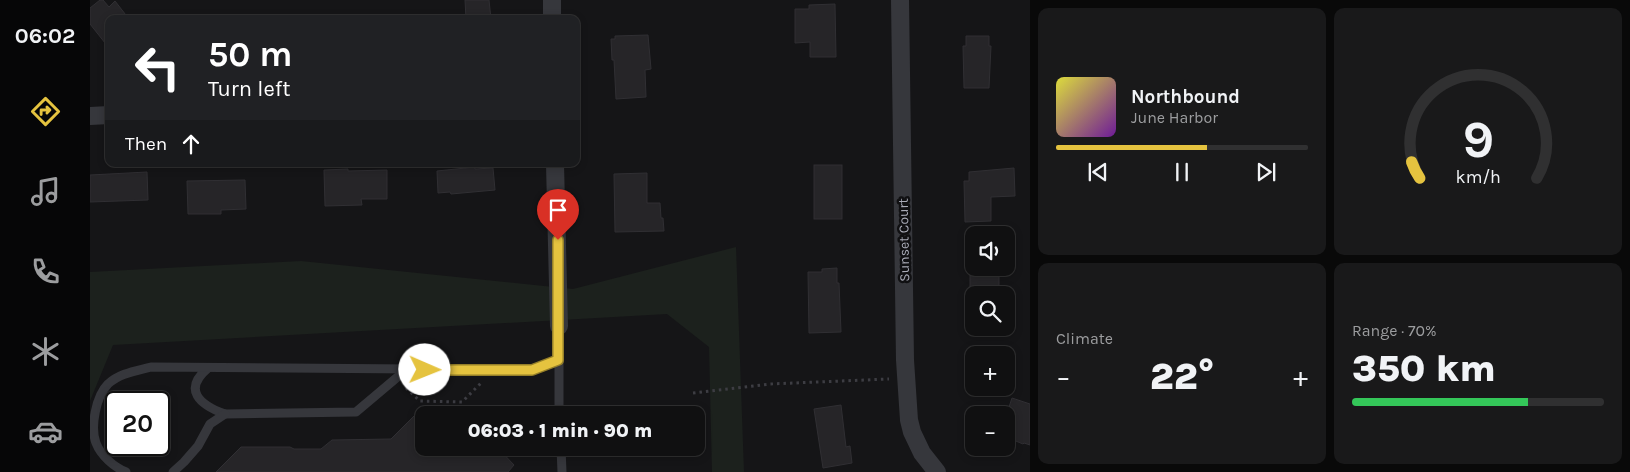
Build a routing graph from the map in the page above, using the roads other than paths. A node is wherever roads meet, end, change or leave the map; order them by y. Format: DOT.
graph roads {
  1 [pos="552,0"];
  2 [pos="900,0"];
  3 [pos="552,15"];
  4 [pos="105,115"];
  5 [pos="90,116"];
  6 [pos="555,167"];
  7 [pos="558,326"];
  8 [pos="558,360"];
  9 [pos="208,368"];
  10 [pos="406,370"];
  11 [pos="559,406"];
  12 [pos="224,414"];
  13 [pos="561,456"];
  14 [pos="126,472"];
  15 [pos="173,472"];
  16 [pos="562,472"];
  17 [pos="937,472"];
  1 -- 3 [label="street"];
  2 -- 17 [label="street, Sunset Court"];
  4 -- 5 [label="street"];
  6 -- 7 [label="street"];
  7 -- 8 [label="lane"];
  8 -- 10 [label="lane"];
  8 -- 11 [label="lane"];
  9 -- 10 [label="lane"];
  9 -- 12 [label="lane"];
  9 -- 14 [label="lane"];
  10 -- 12 [label="lane"];
  12 -- 15 [label="lane"];
  13 -- 16 [label="lane"];
}
